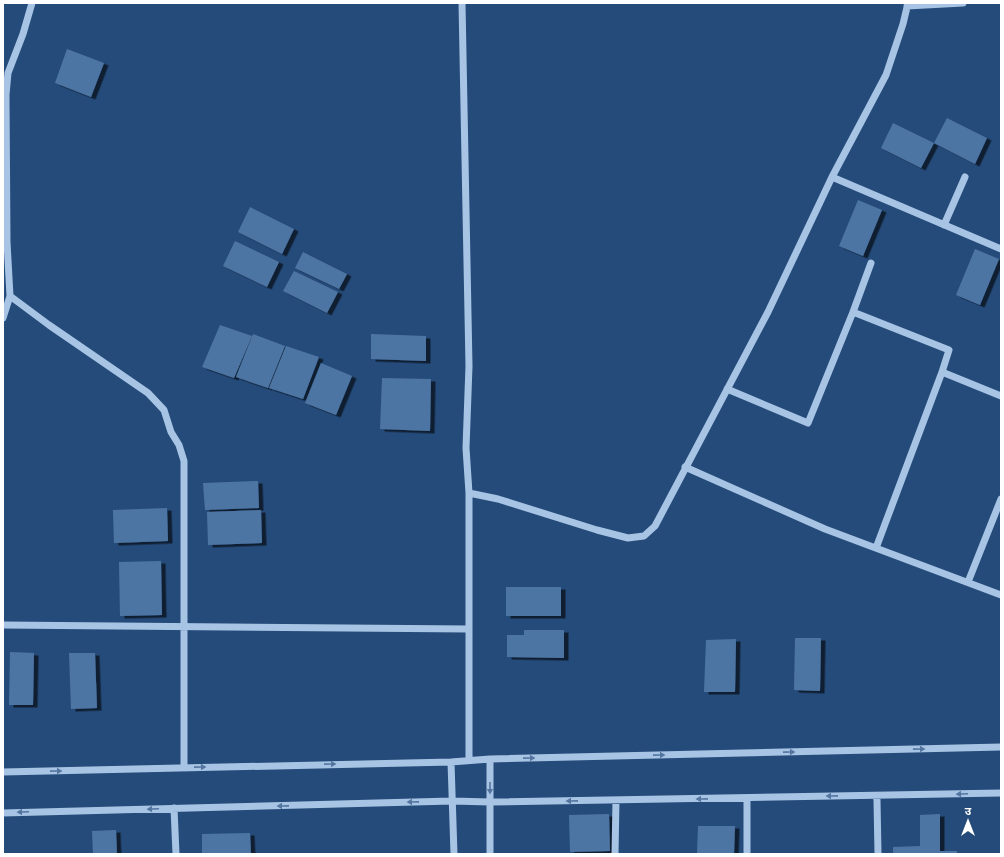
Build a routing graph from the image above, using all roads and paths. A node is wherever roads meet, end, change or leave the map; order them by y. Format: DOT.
graph roads {
  1 [pos="32,3"];
  2 [pos="462,3"];
  3 [pos="963,3"];
  4 [pos="907,5"];
  5 [pos="832,176"];
  6 [pos="965,178"];
  7 [pos="944,225"];
  8 [pos="5,240"];
  9 [pos="1001,249"];
  10 [pos="871,263"];
  11 [pos="10,296"];
  12 [pos="853,312"];
  13 [pos="3,318"];
  14 [pos="942,372"];
  15 [pos="727,389"];
  16 [pos="1001,396"];
  17 [pos="685,468"];
  18 [pos="469,493"];
  19 [pos="1001,499"];
  20 [pos="876,548"];
  21 [pos="968,582"];
  22 [pos="1001,594"];
  23 [pos="3,625"];
  24 [pos="184,626"];
  25 [pos="469,629"];
  26 [pos="1001,747"];
  27 [pos="490,759"];
  28 [pos="469,760"];
  29 [pos="451,762"];
  30 [pos="184,768"];
  31 [pos="3,772"];
  32 [pos="1001,793"];
  33 [pos="876,796"];
  34 [pos="747,798"];
  35 [pos="616,800"];
  36 [pos="452,801"];
  37 [pos="490,802"];
  38 [pos="174,808"];
  39 [pos="3,813"];
  40 [pos="176,854"];
  41 [pos="454,854"];
  42 [pos="490,854"];
  43 [pos="615,854"];
  44 [pos="747,854"];
  45 [pos="878,854"];
  1 -- 8 [label="street"];
  2 -- 18 [label="street"];
  3 -- 4 [label="street"];
  4 -- 5 [label="street"];
  5 -- 7 [label="street"];
  5 -- 15 [label="street"];
  6 -- 7 [label="street"];
  7 -- 9 [label="street"];
  8 -- 11 [label="street"];
  10 -- 12 [label="street"];
  11 -- 13 [label="street"];
  11 -- 24 [label="street"];
  12 -- 14 [label="street"];
  12 -- 15 [label="street"];
  14 -- 16 [label="street"];
  14 -- 20 [label="street"];
  15 -- 17 [label="street"];
  17 -- 18 [label="street"];
  17 -- 20 [label="street"];
  18 -- 25 [label="street"];
  19 -- 21 [label="street"];
  20 -- 21 [label="street"];
  21 -- 22 [label="street"];
  23 -- 24 [label="street"];
  24 -- 25 [label="street"];
  24 -- 30 [label="street"];
  25 -- 28 [label="street"];
  27 -- 26 [label="street, one-way"];
  27 -- 28 [label="street"];
  27 -- 37 [label="street, one-way"];
  28 -- 29 [label="street"];
  30 -- 29 [label="street, one-way"];
  29 -- 36 [label="street"];
  31 -- 30 [label="street, one-way"];
  32 -- 33 [label="street, one-way"];
  33 -- 34 [label="street, one-way"];
  33 -- 45 [label="street"];
  34 -- 35 [label="street, one-way"];
  34 -- 44 [label="street"];
  35 -- 37 [label="street, one-way"];
  35 -- 43 [label="street"];
  36 -- 37 [label="street"];
  36 -- 38 [label="street, one-way"];
  36 -- 41 [label="street"];
  37 -- 42 [label="street"];
  38 -- 39 [label="street, one-way"];
  38 -- 40 [label="street"];
}
